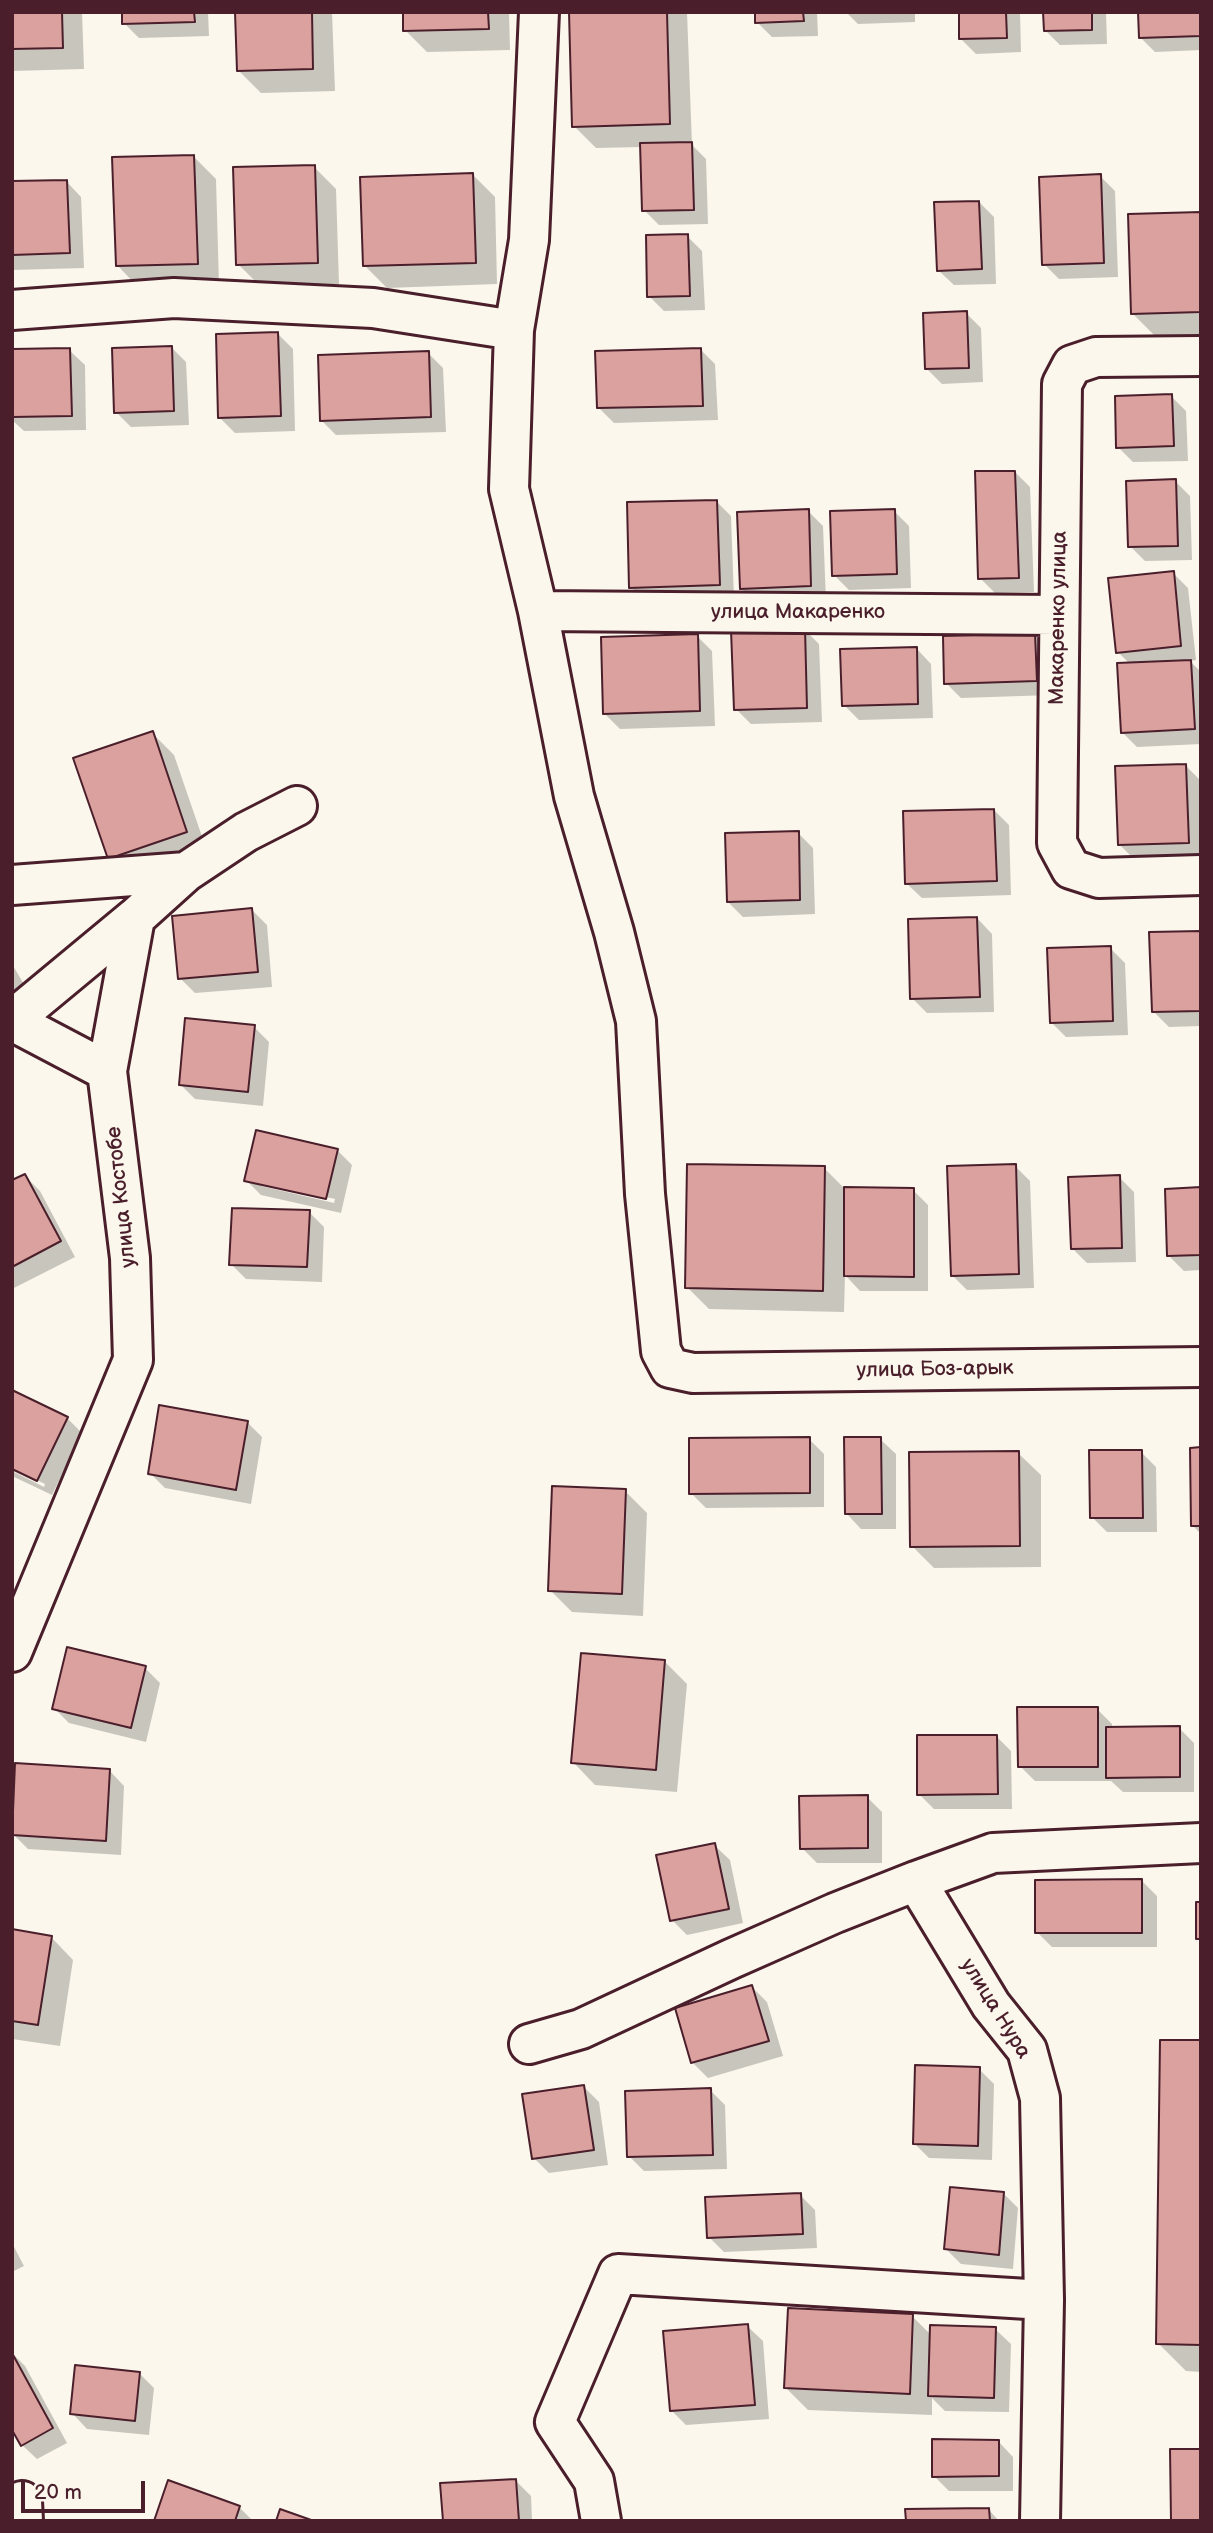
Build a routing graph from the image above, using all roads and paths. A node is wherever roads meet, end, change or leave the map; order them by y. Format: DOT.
graph roads {
  1 [pos="538,12"];
  2 [pos="12,310"];
  3 [pos="514,330"];
  4 [pos="1201,356"];
  5 [pos="538,611"];
  6 [pos="1058,615"];
  7 [pos="297,806"];
  8 [pos="186,872"];
  9 [pos="1201,875"];
  10 [pos="12,885"];
  11 [pos="135,918"];
  12 [pos="12,1020"];
  13 [pos="107,1071"];
  14 [pos="1201,1367"];
  15 [pos="12,1652"];
  16 [pos="1201,1843"];
  17 [pos="916,1881"];
  18 [pos="529,2044"];
  19 [pos="1044,2300"];
  20 [pos="601,2521"];
  21 [pos="1040,2521"];
  1 -- 3 [label="street"];
  2 -- 3 [label="street"];
  3 -- 5 [label="street"];
  4 -- 6 [label="street, Макаренко улица"];
  5 -- 6 [label="street, улица Макаренко"];
  5 -- 14 [label="street, улица Боз-арык"];
  6 -- 9 [label="street, Макаренко улица"];
  7 -- 8 [label="street"];
  8 -- 10 [label="street"];
  8 -- 11 [label="street"];
  11 -- 12 [label="street"];
  11 -- 13 [label="street, улица Костобе"];
  12 -- 13 [label="street"];
  13 -- 15 [label="street, улица Костобе"];
  16 -- 17 [label="street"];
  17 -- 18 [label="street"];
  17 -- 19 [label="street, улица Нура"];
  19 -- 20 [label="street"];
  19 -- 21 [label="street, улица Нура"];
}
